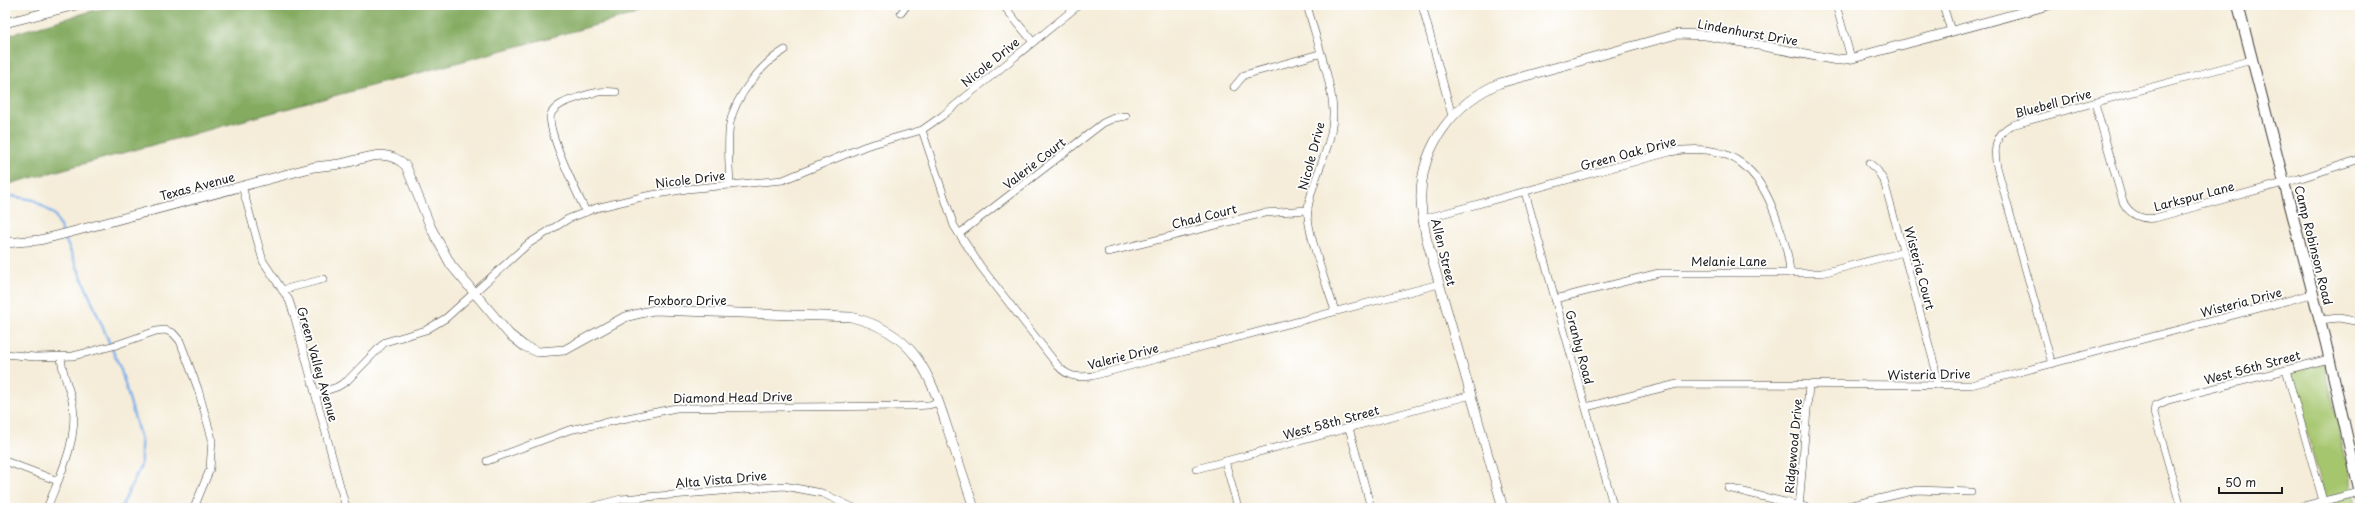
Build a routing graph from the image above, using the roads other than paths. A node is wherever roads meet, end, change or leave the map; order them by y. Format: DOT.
graph roads {
  1 [pos="76,5"];
  2 [pos="907,5"];
  3 [pos="1004,5"];
  4 [pos="1079,5"];
  5 [pos="1306,5"];
  6 [pos="1422,5"];
  7 [pos="1836,5"];
  8 [pos="1943,5"];
  9 [pos="2238,5"];
  10 [pos="2045,6"];
  11 [pos="901,13"];
  12 [pos="5,23"];
  13 [pos="1951,31"];
  14 [pos="1033,42"];
  15 [pos="785,50"];
  16 [pos="1319,54"];
  17 [pos="1850,58"];
  18 [pos="2252,60"];
  19 [pos="1234,87"];
  20 [pos="616,92"];
  21 [pos="2095,103"];
  22 [pos="1126,116"];
  23 [pos="1452,116"];
  24 [pos="922,130"];
  25 [pos="396,158"];
  26 [pos="2360,159"];
  27 [pos="1868,163"];
  28 [pos="2284,182"];
  29 [pos="730,185"];
  30 [pos="242,186"];
  31 [pos="1525,192"];
  32 [pos="1308,210"];
  33 [pos="586,212"];
  34 [pos="1423,219"];
  35 [pos="959,234"];
  36 [pos="5,243"];
  37 [pos="1108,252"];
  38 [pos="1904,252"];
  39 [pos="1790,273"];
  40 [pos="324,279"];
  41 [pos="1439,284"];
  42 [pos="282,290"];
  43 [pos="475,294"];
  44 [pos="2312,294"];
  45 [pos="1555,299"];
  46 [pos="1335,311"];
  47 [pos="2320,320"];
  48 [pos="2360,322"];
  49 [pos="5,354"];
  50 [pos="61,357"];
  51 [pos="2329,359"];
  52 [pos="2052,364"];
  53 [pos="2286,370"];
  54 [pos="1809,385"];
  55 [pos="1937,386"];
  56 [pos="316,394"];
  57 [pos="1471,395"];
  58 [pos="939,402"];
  59 [pos="1586,407"];
  60 [pos="1349,428"];
  61 [pos="5,461"];
  62 [pos="487,461"];
  63 [pos="1225,461"];
  64 [pos="1196,469"];
  65 [pos="58,481"];
  66 [pos="1728,488"];
  67 [pos="1971,492"];
  68 [pos="2360,492"];
  69 [pos="2324,504"];
  70 [pos="1799,507"];
  71 [pos="47,508"];
  72 [pos="194,508"];
  73 [pos="346,508"];
  74 [pos="587,508"];
  75 [pos="854,508"];
  76 [pos="974,508"];
  77 [pos="1238,508"];
  78 [pos="1371,508"];
  79 [pos="1503,508"];
  80 [pos="1614,508"];
  81 [pos="1809,508"];
  82 [pos="1840,508"];
  83 [pos="2181,508"];
  84 [pos="2296,508"];
  1 -- 12 [label="street"];
  2 -- 11 [label="street"];
  3 -- 14 [label="street"];
  4 -- 14 [label="street, Nicole Drive"];
  5 -- 16 [label="street, Nicole Drive"];
  6 -- 23 [label="street"];
  7 -- 17 [label="street"];
  8 -- 13 [label="street"];
  9 -- 18 [label="main road, Camp Robinson Road"];
  10 -- 13 [label="street, Lindenhurst Drive"];
  13 -- 17 [label="street, Lindenhurst Drive"];
  14 -- 24 [label="street, Nicole Drive"];
  15 -- 29 [label="street"];
  16 -- 19 [label="street"];
  16 -- 32 [label="street, Nicole Drive"];
  17 -- 23 [label="street, Lindenhurst Drive"];
  18 -- 21 [label="street, Bluebell Drive"];
  18 -- 28 [label="main road, Camp Robinson Road"];
  20 -- 33 [label="street"];
  21 -- 28 [label="street, Larkspur Lane"];
  21 -- 52 [label="street, Bluebell Drive"];
  22 -- 35 [label="street, Valerie Court"];
  23 -- 34 [label="street, Allen Street"];
  24 -- 29 [label="street, Nicole Drive"];
  24 -- 35 [label="street, Valerie Drive"];
  25 -- 30 [label="street, Texas Avenue"];
  25 -- 43 [label="street, Foxboro Drive"];
  26 -- 28 [label="street, Larkspur Lane"];
  27 -- 38 [label="street, Wisteria Court"];
  28 -- 44 [label="main road, Camp Robinson Road"];
  29 -- 33 [label="street, Nicole Drive"];
  30 -- 36 [label="street, Texas Avenue"];
  30 -- 42 [label="street, Green Valley Avenue"];
  31 -- 34 [label="street, Green Oak Drive"];
  31 -- 39 [label="street, Green Oak Drive"];
  31 -- 45 [label="street, Granby Road"];
  32 -- 37 [label="street, Chad Court"];
  32 -- 46 [label="street, Nicole Drive"];
  33 -- 43 [label="street, Nicole Drive"];
  34 -- 41 [label="street, Allen Street"];
  35 -- 46 [label="street, Valerie Drive"];
  38 -- 39 [label="street, Melanie Lane"];
  38 -- 55 [label="street, Wisteria Court"];
  39 -- 45 [label="street, Melanie Lane"];
  40 -- 42 [label="street"];
  41 -- 46 [label="street, Valerie Drive"];
  41 -- 57 [label="street, Allen Street"];
  42 -- 56 [label="street, Green Valley Avenue"];
  43 -- 56 [label="street, Nicole Drive"];
  43 -- 58 [label="street, Foxboro Drive"];
  44 -- 47 [label="main road, Camp Robinson Road"];
  44 -- 52 [label="street, Wisteria Drive"];
  45 -- 59 [label="street, Granby Road"];
  47 -- 48 [label="street"];
  47 -- 51 [label="main road, Camp Robinson Road"];
  49 -- 50 [label="street"];
  50 -- 65 [label="street"];
  50 -- 72 [label="street"];
  51 -- 53 [label="street, West 56th Street"];
  51 -- 68 [label="main road, Camp Robinson Road"];
  52 -- 55 [label="street, Wisteria Drive"];
  53 -- 69 [label="street"];
  53 -- 83 [label="street, West 56th Street"];
  54 -- 55 [label="street, Wisteria Drive"];
  54 -- 59 [label="street, Wisteria Drive"];
  54 -- 70 [label="street, Ridgewood Drive"];
  56 -- 73 [label="street, Green Valley Avenue"];
  57 -- 60 [label="street, West 58th Street"];
  57 -- 79 [label="street, Allen Street"];
  58 -- 62 [label="street, Diamond Head Drive"];
  58 -- 76 [label="street, Foxboro Drive"];
  59 -- 80 [label="street, Granby Road"];
  60 -- 63 [label="street, West 58th Street"];
  60 -- 78 [label="street"];
  61 -- 65 [label="street"];
  63 -- 64 [label="street, West 58th Street"];
  63 -- 77 [label="street"];
  65 -- 71 [label="street"];
  66 -- 70 [label="street"];
  67 -- 82 [label="street"];
  68 -- 69 [label="street"];
  69 -- 84 [label="street"];
  70 -- 81 [label="street"];
  74 -- 75 [label="street, Alta Vista Drive"];
}
